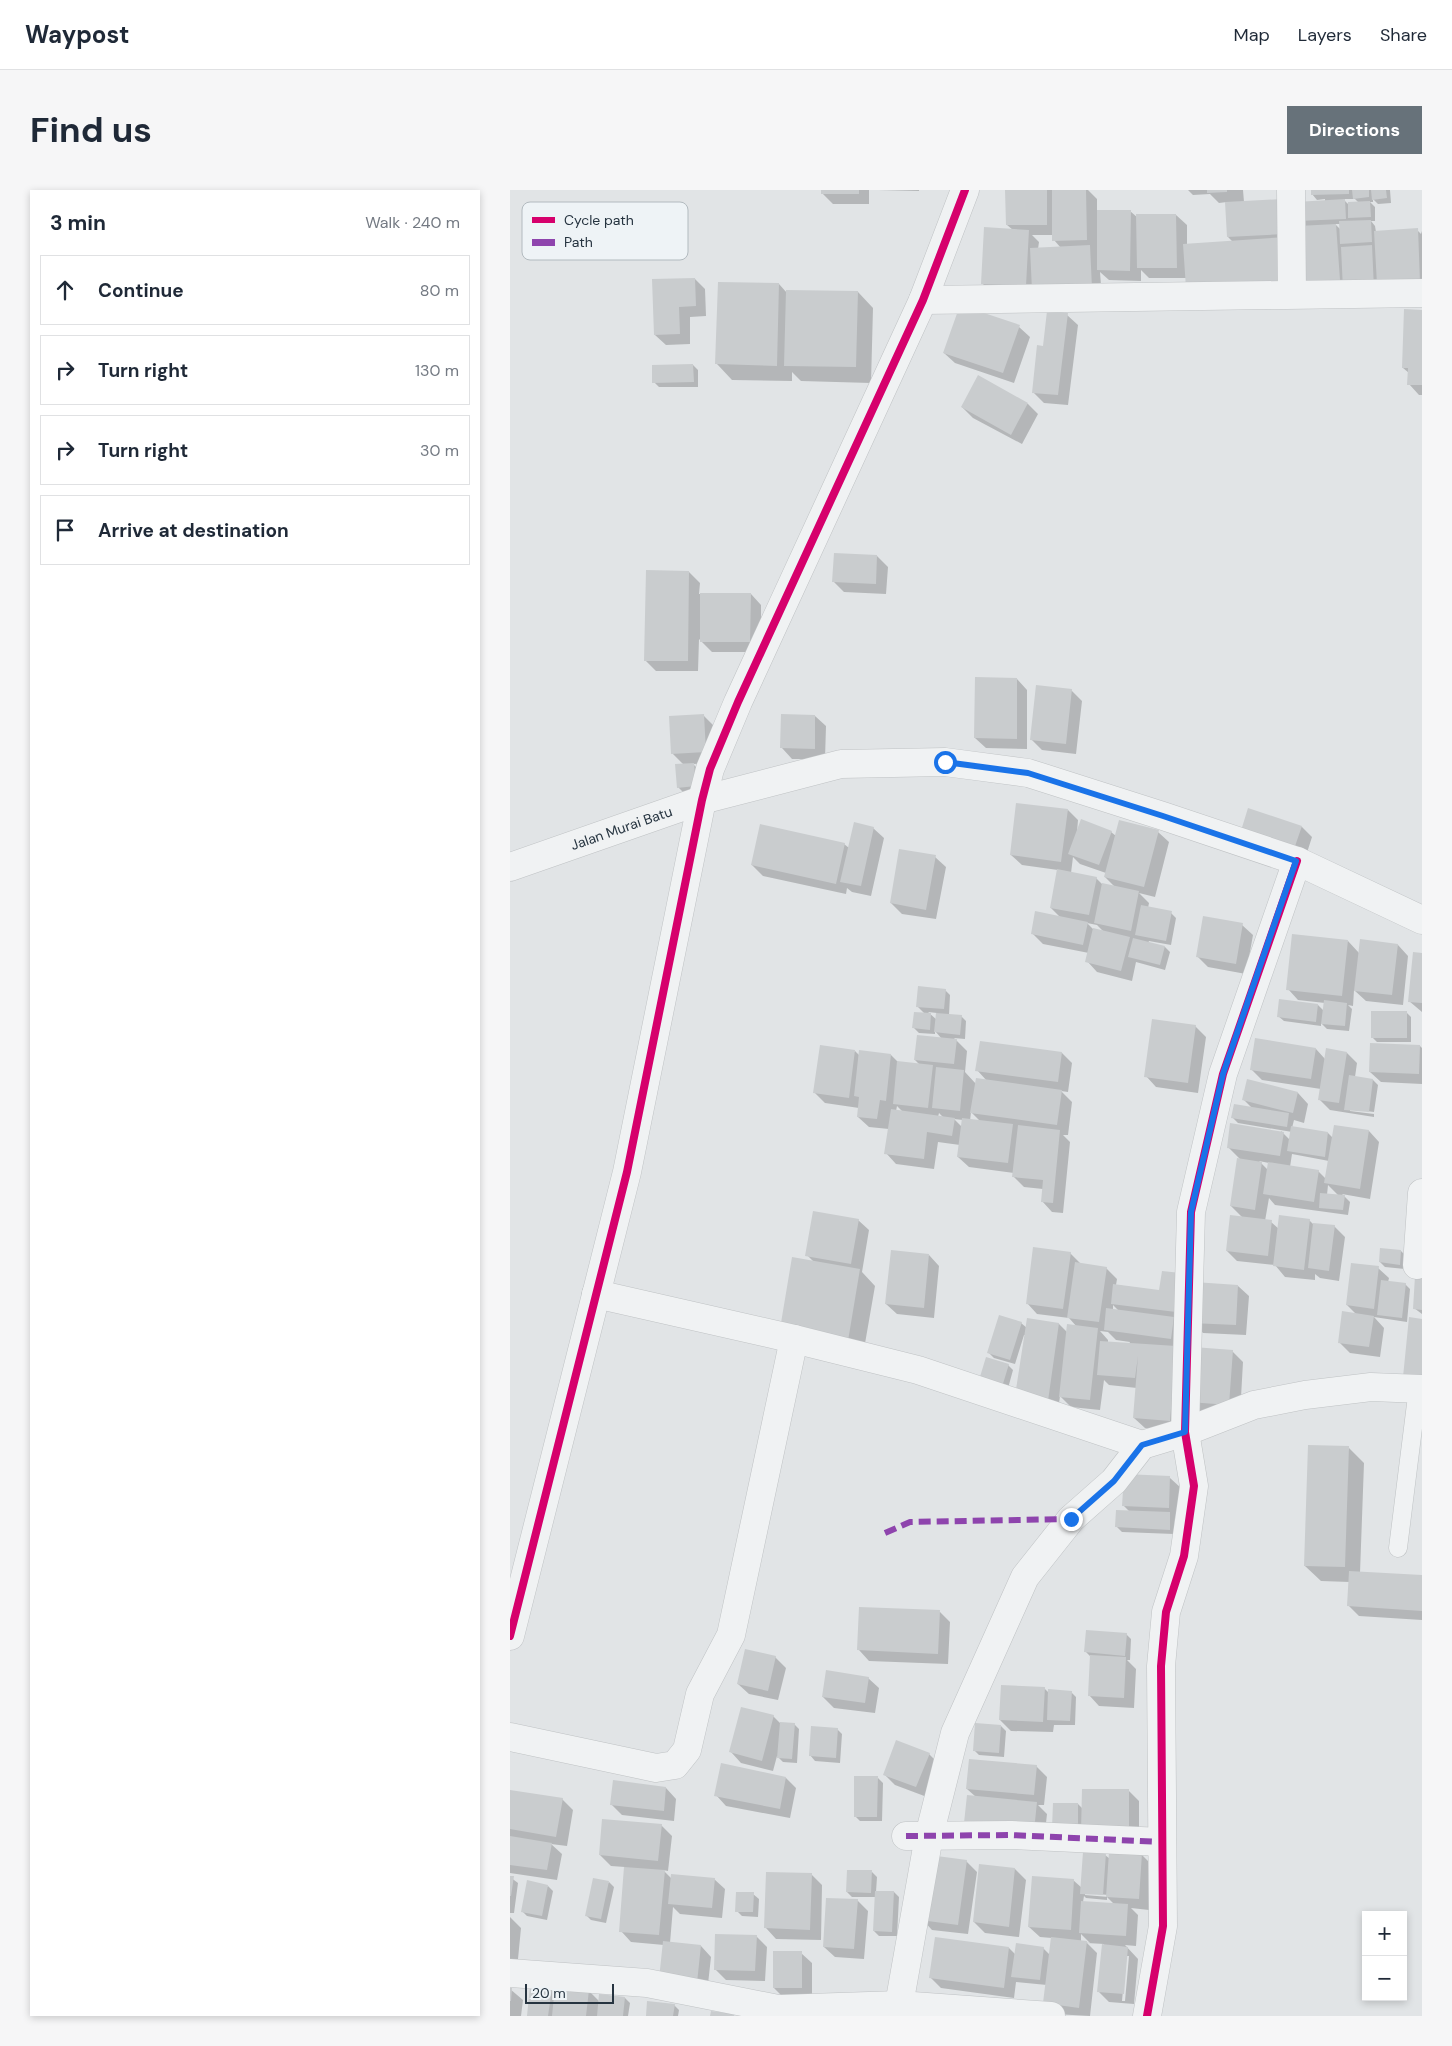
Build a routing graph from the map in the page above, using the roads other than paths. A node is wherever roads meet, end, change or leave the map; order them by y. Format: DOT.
graph roads {
  1 [pos="966,190"];
  2 [pos="1291,190"];
  3 [pos="1422,293"];
  4 [pos="1292,294"];
  5 [pos="923,300"];
  6 [pos="702,800"];
  7 [pos="1296,861"];
  8 [pos="510,867"];
  9 [pos="1422,920"];
  10 [pos="1422,1193"];
  11 [pos="1417,1265"];
  12 [pos="596,1294"];
  13 [pos="794,1339"];
  14 [pos="1420,1388"];
  15 [pos="1185,1432"];
  16 [pos="1142,1445"];
  17 [pos="1398,1548"];
  18 [pos="510,1636"];
  19 [pos="510,1737"];
  20 [pos="918,1836"];
  21 [pos="1162,1842"];
  22 [pos="510,1973"];
  23 [pos="899,2005"];
  24 [pos="777,2012"];
  25 [pos="1051,2016"];
  26 [pos="1147,2016"];
  1 -- 5 [label="street"];
  2 -- 4 [label="street"];
  3 -- 4 [label="street"];
  4 -- 5 [label="street"];
  5 -- 6 [label="street"];
  6 -- 7 [label="street, Jalan Murai Batu"];
  6 -- 8 [label="street, Jalan Murai Batu"];
  6 -- 12 [label="street"];
  7 -- 9 [label="street, Jalan Murai Batu"];
  7 -- 15 [label="street"];
  10 -- 11 [label="street"];
  12 -- 13 [label="street"];
  12 -- 18 [label="street"];
  13 -- 16 [label="street"];
  13 -- 19 [label="street"];
  14 -- 15 [label="street"];
  14 -- 17 [label="lane"];
  15 -- 16 [label="street"];
  15 -- 21 [label="street"];
  16 -- 20 [label="street"];
  20 -- 21 [label="street"];
  20 -- 23 [label="street"];
  21 -- 26 [label="street"];
  22 -- 24 [label="street"];
  23 -- 24 [label="street"];
  23 -- 25 [label="street"];
}
